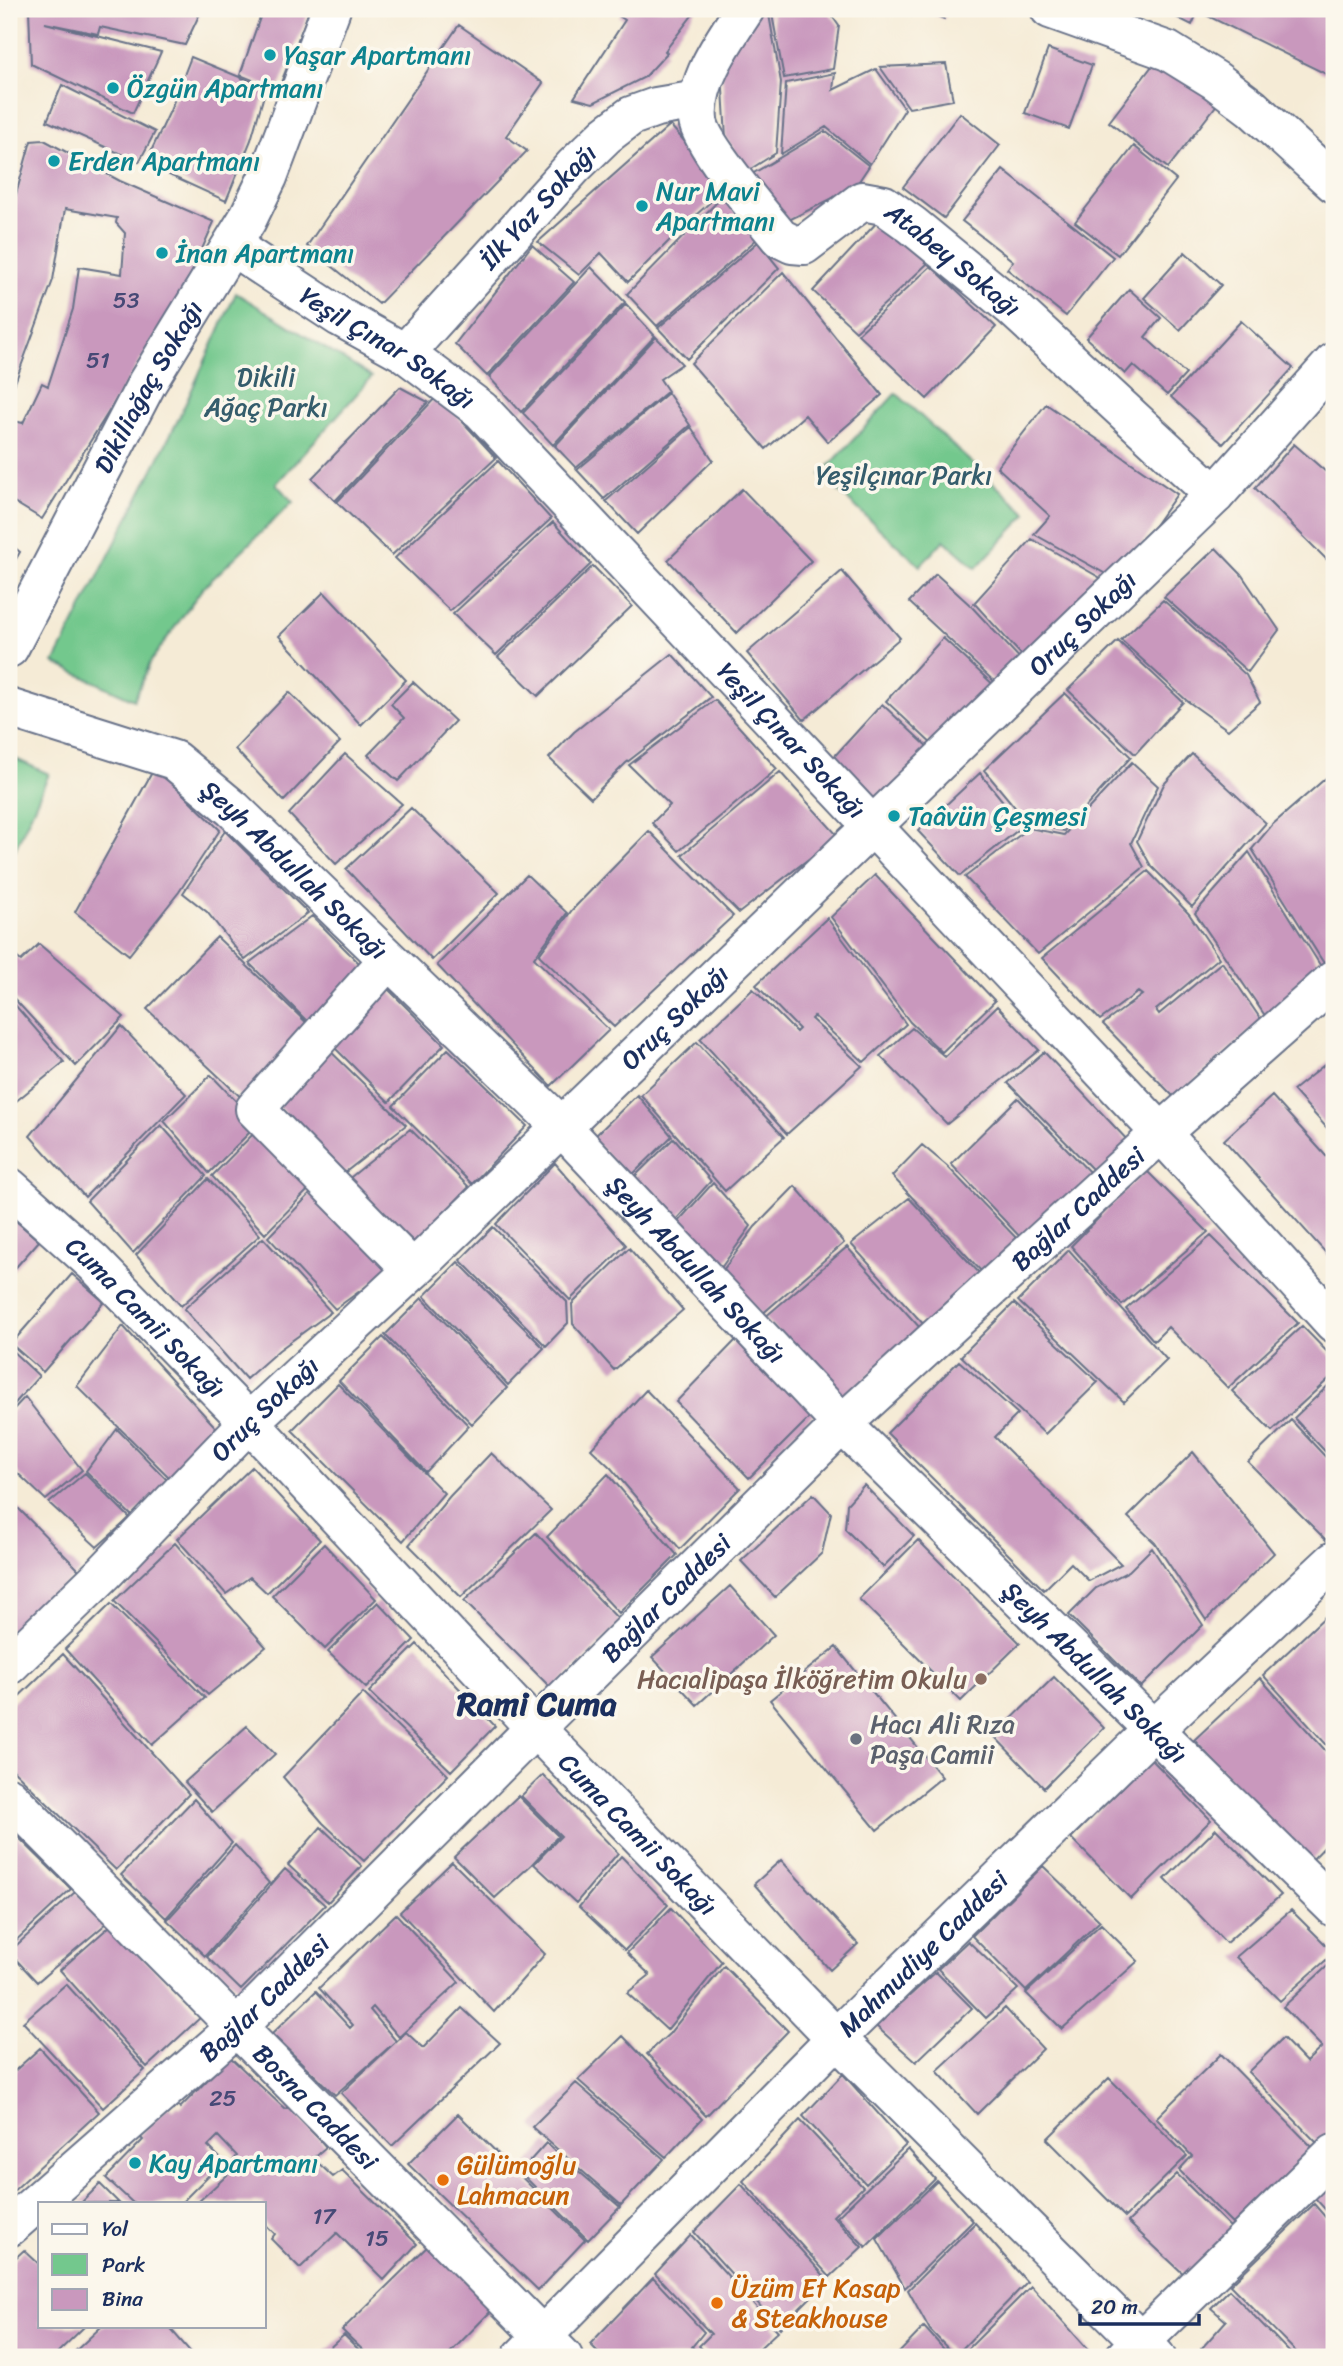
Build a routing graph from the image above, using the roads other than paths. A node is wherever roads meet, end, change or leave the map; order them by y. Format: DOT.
graph roads {
  1 [pos="331,9"];
  2 [pos="746,9"];
  3 [pos="1050,9"];
  4 [pos="698,100"];
  5 [pos="1334,183"];
  6 [pos="232,246"];
  7 [pos="405,353"];
  8 [pos="1334,362"];
  9 [pos="1216,495"];
  10 [pos="9,648"];
  11 [pos="9,708"];
  12 [pos="871,826"];
  13 [pos="388,960"];
  14 [pos="1334,979"];
  15 [pos="560,1125"];
  16 [pos="1161,1133"];
  17 [pos="9,1187"];
  18 [pos="413,1270"];
  19 [pos="1334,1323"];
  20 [pos="249,1422"];
  21 [pos="842,1424"];
  22 [pos="1334,1561"];
  23 [pos="9,1665"];
  24 [pos="535,1728"];
  25 [pos="1152,1731"];
  26 [pos="9,1797"];
  27 [pos="1334,1908"];
  28 [pos="238,2026"];
  29 [pos="836,2038"];
  30 [pos="1334,2153"];
  31 [pos="9,2227"];
  32 [pos="543,2350"];
  33 [pos="1140,2352"];
  1 -- 6 [label="street, Dikiliağaç Sokağı"];
  2 -- 4 [label="street"];
  3 -- 5 [label="street"];
  4 -- 7 [label="street, İlk Yaz Sokağı"];
  4 -- 9 [label="street, Atabey Sokağı"];
  6 -- 7 [label="street, Yeşil Çınar Sokağı"];
  6 -- 10 [label="street, Dikiliağaç Sokağı"];
  7 -- 12 [label="street, Yeşil Çınar Sokağı"];
  8 -- 9 [label="street, Oruç Sokağı"];
  9 -- 12 [label="street, Oruç Sokağı"];
  11 -- 13 [label="street, Şeyh Abdullah Sokağı"];
  12 -- 15 [label="street, Oruç Sokağı"];
  12 -- 16 [label="street, Yeşil Çınar Sokağı"];
  13 -- 15 [label="street, Şeyh Abdullah Sokağı"];
  13 -- 18 [label="street"];
  14 -- 16 [label="street, Bağlar Caddesi"];
  15 -- 18 [label="street, Oruç Sokağı"];
  15 -- 21 [label="street, Şeyh Abdullah Sokağı"];
  16 -- 19 [label="street, Yeşil Çınar Sokağı"];
  16 -- 21 [label="street, Bağlar Caddesi"];
  17 -- 20 [label="street, Cuma Camii Sokağı"];
  18 -- 20 [label="street, Oruç Sokağı"];
  20 -- 23 [label="street, Oruç Sokağı"];
  20 -- 24 [label="street, Cuma Camii Sokağı"];
  21 -- 24 [label="street, Bağlar Caddesi"];
  21 -- 25 [label="street, Şeyh Abdullah Sokağı"];
  22 -- 25 [label="street, Mahmudiye Caddesi"];
  24 -- 28 [label="street, Bağlar Caddesi"];
  24 -- 29 [label="street, Cuma Camii Sokağı"];
  25 -- 27 [label="street, Şeyh Abdullah Sokağı"];
  25 -- 29 [label="street, Mahmudiye Caddesi"];
  26 -- 28 [label="street, Bosna Caddesi"];
  28 -- 31 [label="street, Bağlar Caddesi"];
  28 -- 32 [label="street, Bosna Caddesi"];
  29 -- 32 [label="street, Mahmudiye Caddesi"];
  29 -- 33 [label="street, Cuma Camii Sokağı"];
  30 -- 33 [label="street"];
}
